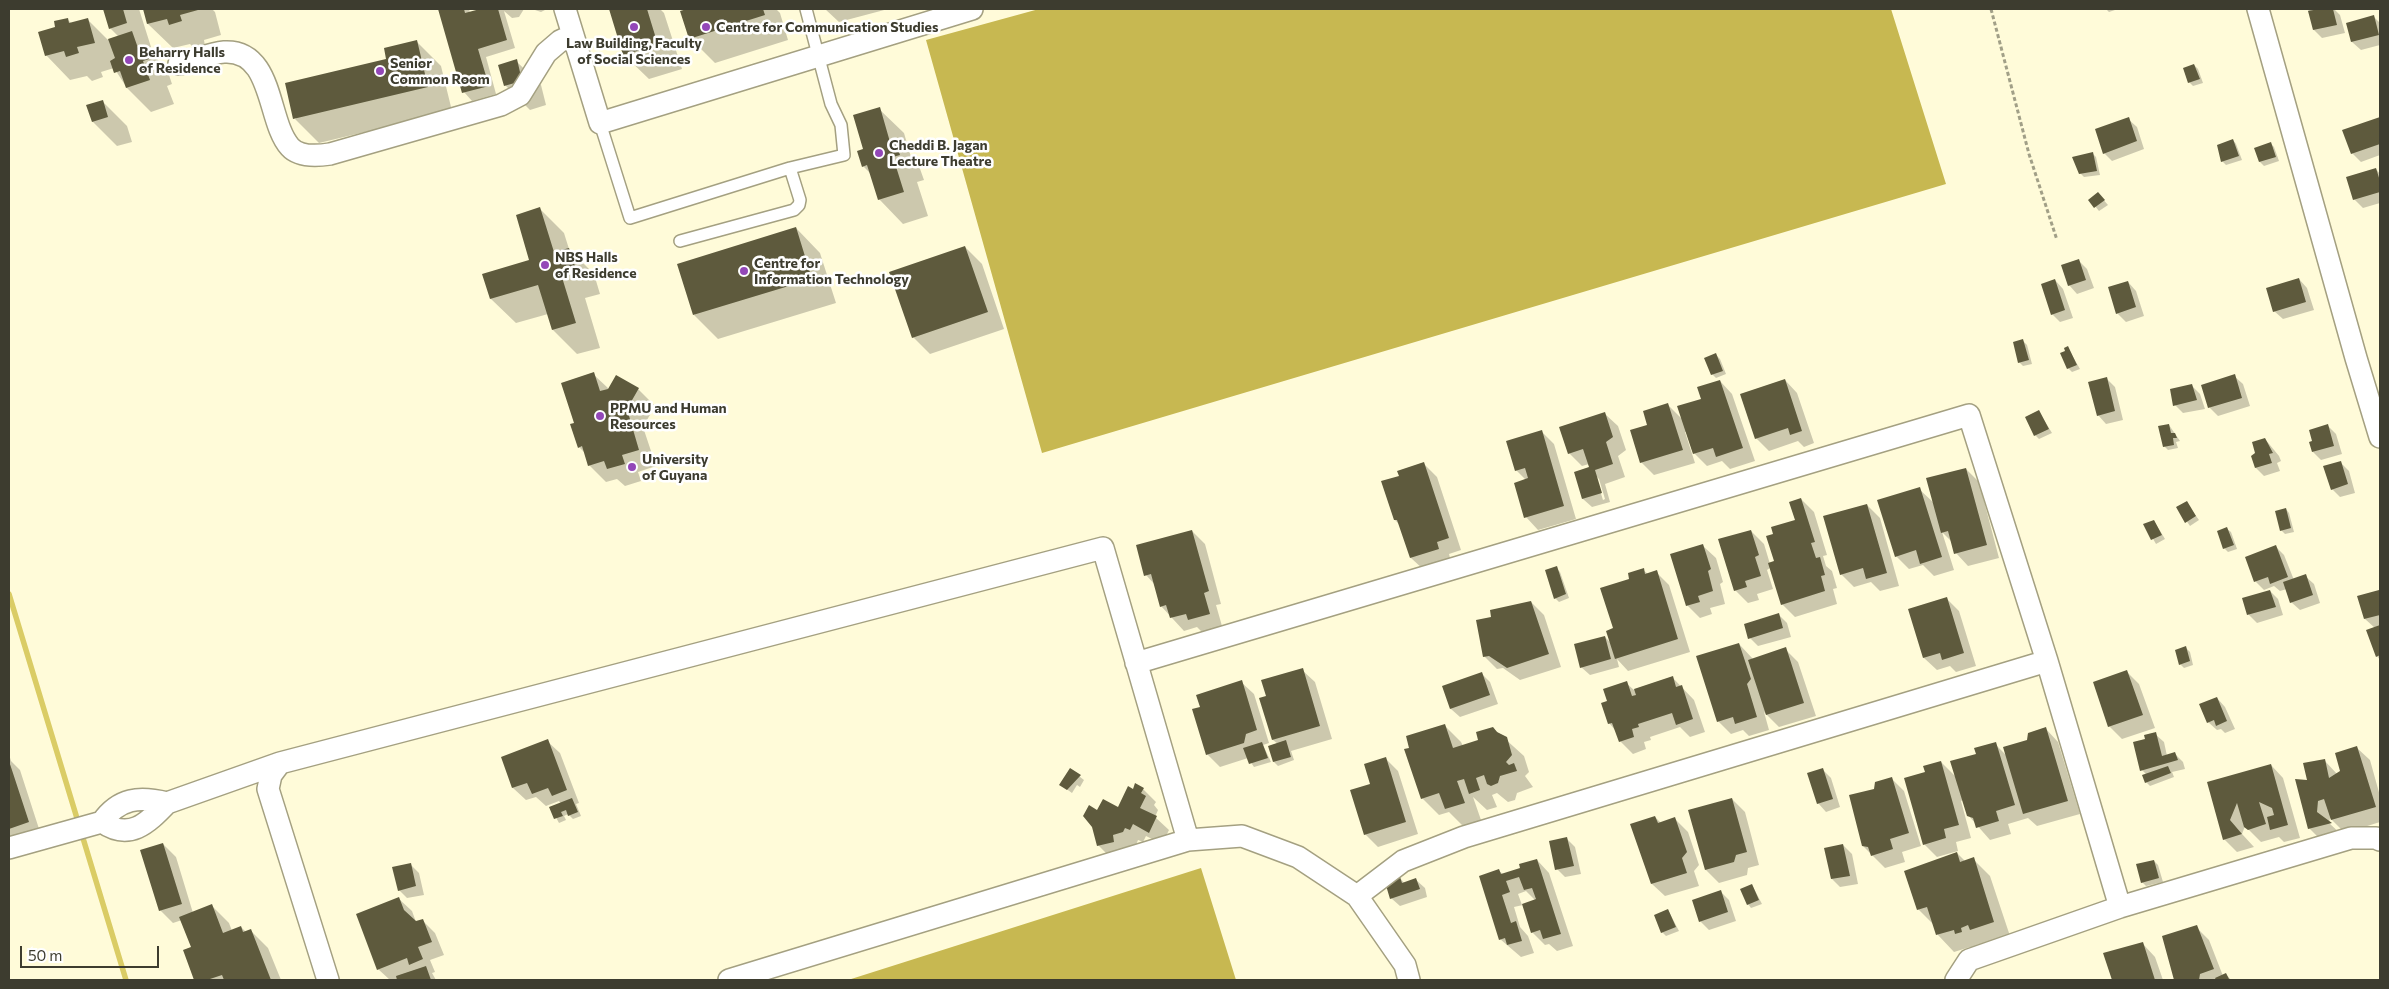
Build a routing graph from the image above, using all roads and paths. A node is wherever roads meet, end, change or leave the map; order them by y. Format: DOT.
graph roads {
  1 [pos="565,9"];
  2 [pos="806,9"];
  3 [pos="972,9"];
  4 [pos="1992,9"];
  5 [pos="2258,9"];
  6 [pos="573,36"];
  7 [pos="818,56"];
  8 [pos="179,64"];
  9 [pos="600,123"];
  10 [pos="790,168"];
  11 [pos="2056,240"];
  12 [pos="680,241"];
  13 [pos="2380,437"];
  14 [pos="2047,661"];
  15 [pos="1136,662"];
  16 [pos="280,763"];
  17 [pos="166,802"];
  18 [pos="95,824"];
  19 [pos="1188,840"];
  20 [pos="2380,840"];
  21 [pos="9,848"];
  22 [pos="1357,896"];
  23 [pos="2120,908"];
  24 [pos="328,980"];
  25 [pos="730,980"];
  26 [pos="1409,980"];
  27 [pos="1956,980"];
  1 -- 6 [label="street"];
  2 -- 7 [label="lane"];
  3 -- 7 [label="street"];
  4 -- 11 [label="path"];
  5 -- 13 [label="street"];
  6 -- 8 [label="street"];
  6 -- 9 [label="street"];
  7 -- 9 [label="street"];
  7 -- 10 [label="lane"];
  9 -- 10 [label="lane"];
  10 -- 12 [label="lane"];
  14 -- 15 [label="street"];
  14 -- 22 [label="street"];
  14 -- 23 [label="street"];
  15 -- 16 [label="street"];
  15 -- 19 [label="street"];
  16 -- 17 [label="street"];
  16 -- 24 [label="street"];
  17 -- 18 [label="street"];
  17 -- 18 [label="street"];
  18 -- 21 [label="street"];
  19 -- 22 [label="street"];
  19 -- 25 [label="street"];
  20 -- 23 [label="street"];
  22 -- 26 [label="street"];
  23 -- 27 [label="street"];
}
